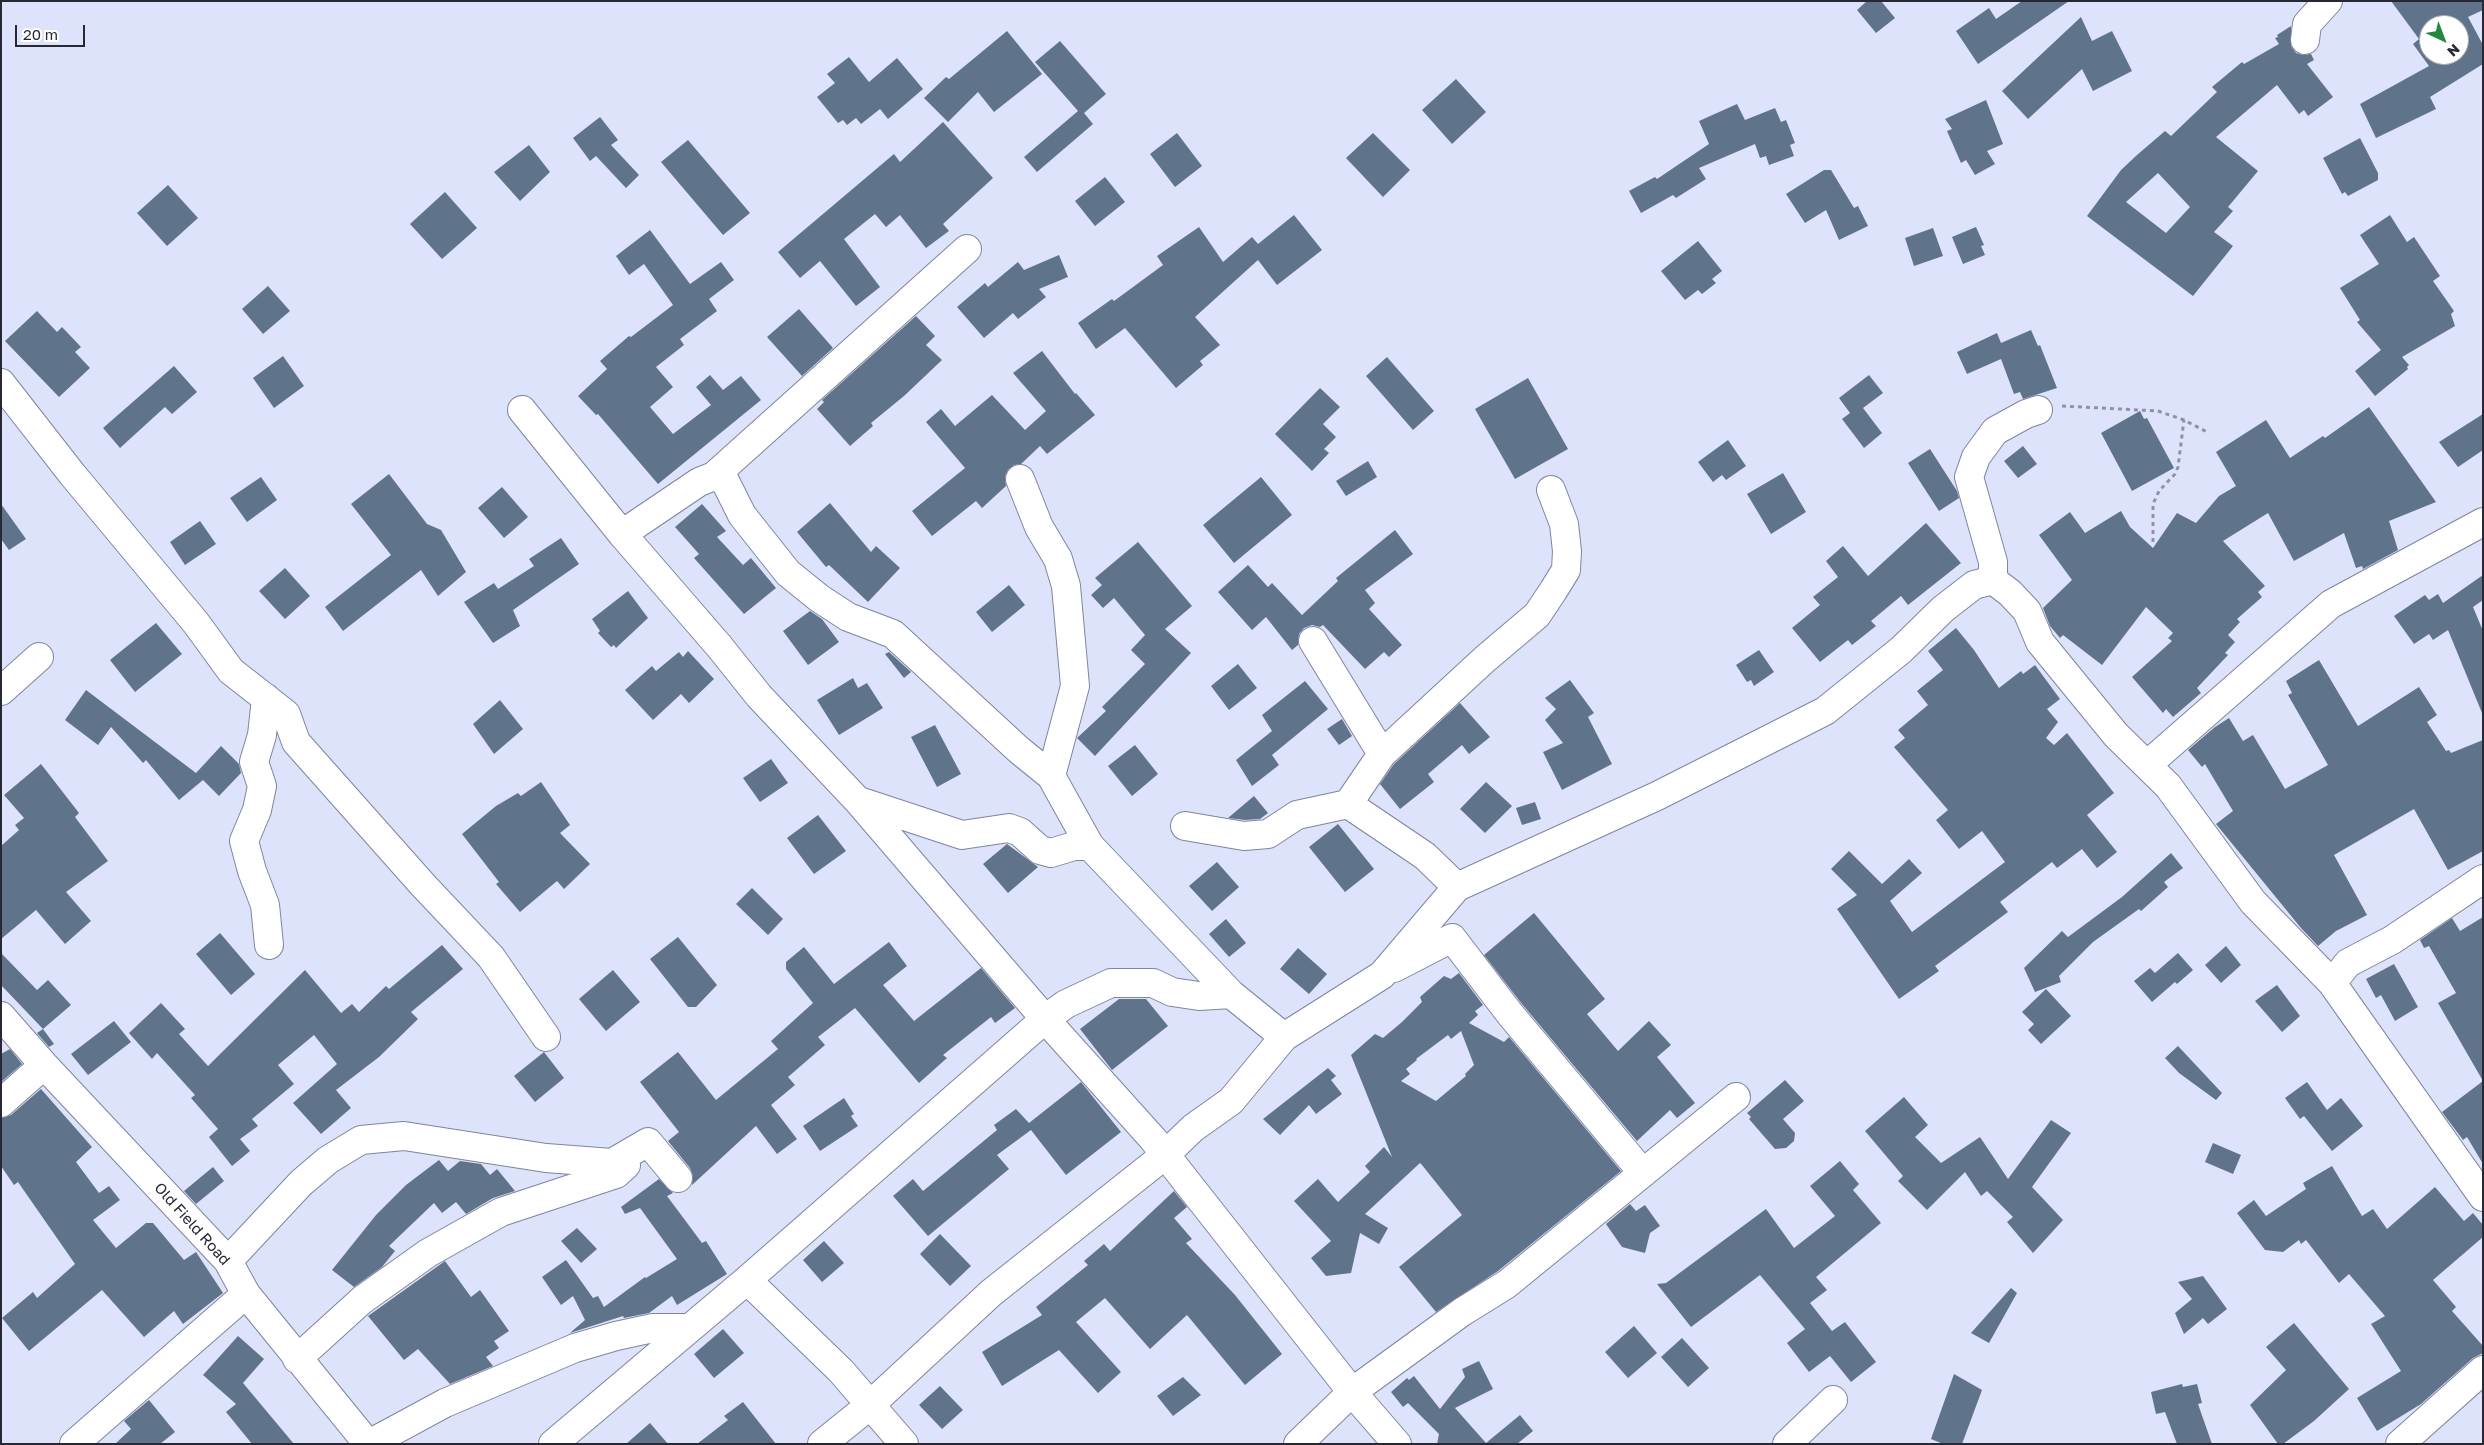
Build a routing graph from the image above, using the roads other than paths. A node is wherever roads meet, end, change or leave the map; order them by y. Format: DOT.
graph roads {
  1 [pos="2328,1"];
  2 [pos="2305,40"];
  3 [pos="967,249"];
  4 [pos="1,383"];
  5 [pos="522,410"];
  6 [pos="2038,410"];
  7 [pos="714,476"];
  8 [pos="1020,479"];
  9 [pos="1551,490"];
  10 [pos="2483,522"];
  11 [pos="622,534"];
  12 [pos="1992,580"];
  13 [pos="1313,641"];
  14 [pos="38,657"];
  15 [pos="1,691"];
  16 [pos="266,698"];
  17 [pos="1382,754"];
  18 [pos="2147,764"];
  19 [pos="1052,776"];
  20 [pos="858,801"];
  21 [pos="1348,804"];
  22 [pos="1185,826"];
  23 [pos="1090,846"];
  24 [pos="2483,879"];
  25 [pos="1457,886"];
  26 [pos="269,945"];
  27 [pos="1382,975"];
  28 [pos="2332,982"];
  29 [pos="1230,994"];
  30 [pos="1,1016"];
  31 [pos="1045,1019"];
  32 [pos="546,1037"];
  33 [pos="1284,1037"];
  34 [pos="44,1065"];
  35 [pos="1736,1097"];
  36 [pos="1,1103"];
  37 [pos="648,1142"];
  38 [pos="1166,1155"];
  39 [pos="1642,1173"];
  40 [pos="678,1178"];
  41 [pos="2483,1197"];
  42 [pos="228,1261"];
  43 [pos="747,1280"];
  44 [pos="246,1294"];
  45 [pos="688,1328"];
  46 [pos="297,1360"];
  47 [pos="2483,1370"];
  48 [pos="1352,1392"];
  49 [pos="1833,1400"];
  50 [pos="869,1406"];
  51 [pos="74,1444"];
  52 [pos="369,1444"];
  53 [pos="553,1444"];
  54 [pos="822,1444"];
  55 [pos="904,1444"];
  56 [pos="1298,1444"];
  57 [pos="1397,1444"];
  58 [pos="1787,1444"];
  59 [pos="2400,1444"];
  1 -- 2 [label="street"];
  3 -- 7 [label="street"];
  4 -- 16 [label="street"];
  5 -- 11 [label="street"];
  6 -- 12 [label="street"];
  7 -- 11 [label="street"];
  7 -- 19 [label="street"];
  8 -- 19 [label="street"];
  9 -- 17 [label="street"];
  10 -- 18 [label="street"];
  11 -- 20 [label="street"];
  12 -- 18 [label="street"];
  12 -- 25 [label="street"];
  13 -- 17 [label="street"];
  14 -- 15 [label="street"];
  16 -- 26 [label="street"];
  16 -- 32 [label="street"];
  17 -- 21 [label="street"];
  18 -- 28 [label="street"];
  19 -- 23 [label="street"];
  20 -- 23 [label="street"];
  20 -- 31 [label="street"];
  21 -- 22 [label="street"];
  21 -- 25 [label="street"];
  23 -- 29 [label="street"];
  24 -- 28 [label="street"];
  25 -- 27 [label="street"];
  27 -- 33 [label="street"];
  27 -- 39 [label="street"];
  28 -- 41 [label="street"];
  29 -- 31 [label="street"];
  29 -- 33 [label="street"];
  30 -- 34 [label="street, Old Field Road"];
  31 -- 38 [label="street"];
  31 -- 43 [label="street"];
  33 -- 38 [label="street"];
  34 -- 36 [label="street"];
  34 -- 42 [label="street, Old Field Road"];
  35 -- 39 [label="street"];
  37 -- 40 [label="street"];
  37 -- 42 [label="street"];
  37 -- 46 [label="street"];
  38 -- 48 [label="street"];
  38 -- 50 [label="street"];
  39 -- 48 [label="street"];
  42 -- 44 [label="street, Old Field Road"];
  43 -- 45 [label="street"];
  43 -- 50 [label="street"];
  44 -- 46 [label="street, Old Field Road"];
  44 -- 51 [label="street"];
  45 -- 52 [label="street"];
  45 -- 53 [label="street"];
  46 -- 52 [label="street, Old Field Road"];
  47 -- 59 [label="street"];
  48 -- 56 [label="street"];
  48 -- 57 [label="street"];
  49 -- 58 [label="street"];
  50 -- 54 [label="street"];
  50 -- 55 [label="street"];
}
